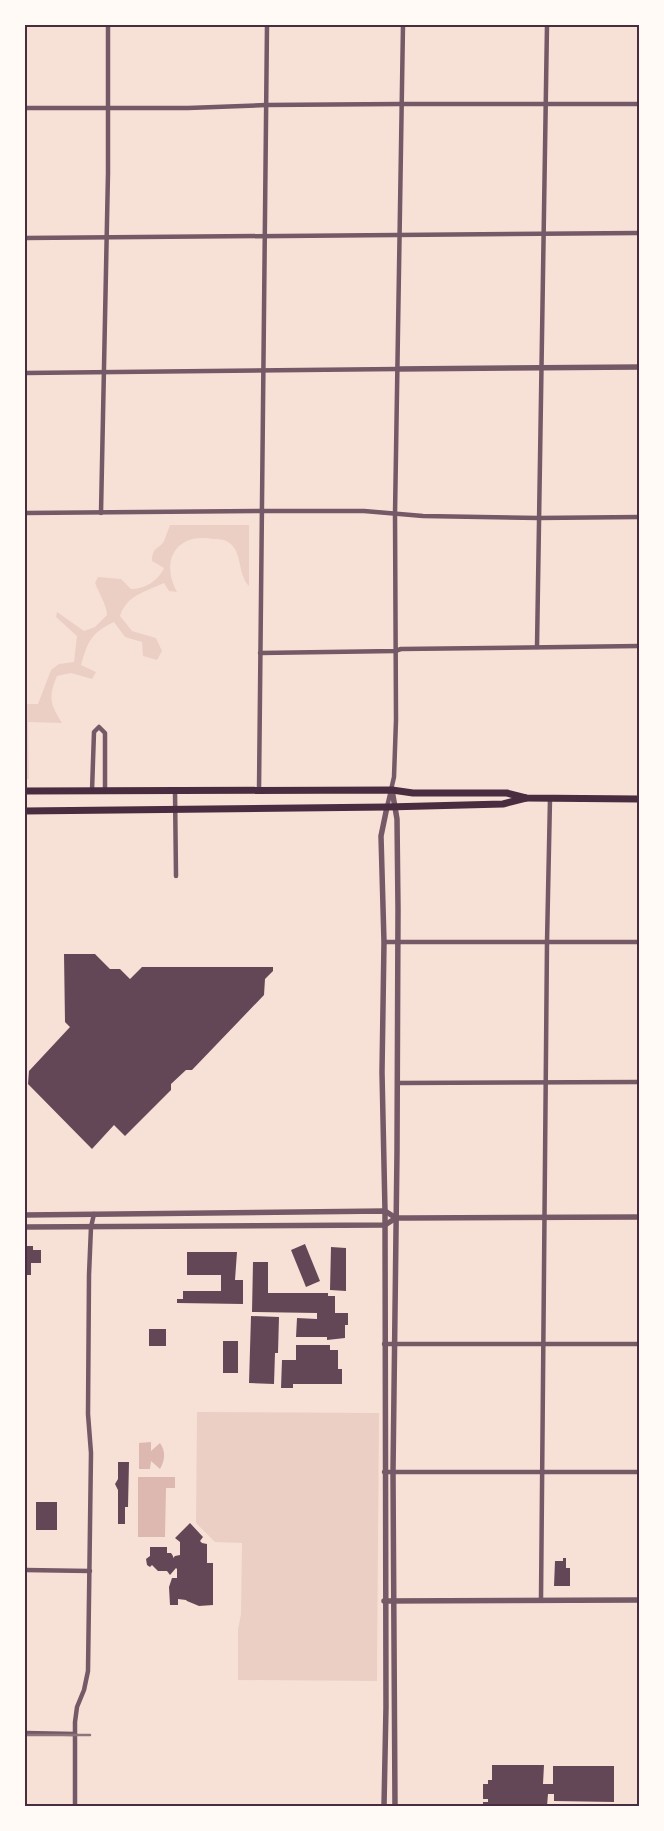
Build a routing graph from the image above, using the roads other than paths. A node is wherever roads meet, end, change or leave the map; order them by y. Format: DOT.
graph roads {
  1 [pos="108,25"];
  2 [pos="267,25"];
  3 [pos="402,25"];
  4 [pos="547,25"];
  5 [pos="400,104"];
  6 [pos="639,104"];
  7 [pos="266,105"];
  8 [pos="545,105"];
  9 [pos="25,108"];
  10 [pos="108,108"];
  11 [pos="639,233"];
  12 [pos="398,234"];
  13 [pos="544,234"];
  14 [pos="265,236"];
  15 [pos="107,237"];
  16 [pos="25,238"];
  17 [pos="639,367"];
  18 [pos="542,368"];
  19 [pos="398,369"];
  20 [pos="263,371"];
  21 [pos="104,372"];
  22 [pos="25,373"];
  23 [pos="262,511"];
  24 [pos="25,513"];
  25 [pos="101,513"];
  26 [pos="395,514"];
  27 [pos="639,517"];
  28 [pos="538,518"];
  29 [pos="639,646"];
  30 [pos="537,647"];
  31 [pos="395,651"];
  32 [pos="260,653"];
  33 [pos="259,790"];
  34 [pos="392,790"];
  35 [pos="25,791"];
  36 [pos="92,791"];
  37 [pos="106,791"];
  38 [pos="175,791"];
  39 [pos="526,798"];
  40 [pos="550,799"];
  41 [pos="639,799"];
  42 [pos="396,806"];
  43 [pos="387,807"];
  44 [pos="176,809"];
  45 [pos="25,810"];
  46 [pos="176,876"];
  47 [pos="384,942"];
  48 [pos="397,942"];
  49 [pos="547,942"];
  50 [pos="639,942"];
  51 [pos="546,1082"];
  52 [pos="639,1082"];
  53 [pos="398,1083"];
  54 [pos="385,1211"];
  55 [pos="243,1212"];
  56 [pos="94,1214"];
  57 [pos="25,1215"];
  58 [pos="544,1217"];
  59 [pos="639,1217"];
  60 [pos="396,1218"];
  61 [pos="243,1225"];
  62 [pos="385,1225"];
  63 [pos="25,1227"];
  64 [pos="91,1227"];
  65 [pos="384,1344"];
  66 [pos="395,1344"];
  67 [pos="543,1344"];
  68 [pos="639,1344"];
  69 [pos="384,1472"];
  70 [pos="393,1472"];
  71 [pos="542,1472"];
  72 [pos="639,1472"];
  73 [pos="25,1570"];
  74 [pos="90,1571"];
  75 [pos="541,1600"];
  76 [pos="639,1600"];
  77 [pos="384,1601"];
  78 [pos="394,1601"];
  79 [pos="25,1734"];
  80 [pos="75,1734"];
  81 [pos="75,1806"];
  82 [pos="384,1806"];
  83 [pos="395,1806"];
  1 -- 10 [label="street"];
  2 -- 7 [label="street"];
  3 -- 5 [label="street"];
  4 -- 8 [label="street"];
  5 -- 7 [label="street"];
  5 -- 8 [label="street"];
  5 -- 12 [label="street"];
  6 -- 8 [label="street"];
  7 -- 10 [label="street"];
  7 -- 14 [label="street"];
  8 -- 13 [label="street"];
  9 -- 10 [label="street"];
  10 -- 15 [label="street"];
  11 -- 13 [label="street"];
  12 -- 13 [label="street"];
  12 -- 14 [label="street"];
  12 -- 19 [label="street"];
  13 -- 18 [label="street"];
  14 -- 15 [label="street"];
  14 -- 20 [label="street"];
  15 -- 16 [label="street"];
  15 -- 21 [label="street"];
  17 -- 18 [label="street"];
  18 -- 19 [label="street"];
  18 -- 28 [label="street"];
  19 -- 20 [label="street"];
  19 -- 26 [label="street"];
  20 -- 21 [label="street"];
  20 -- 23 [label="street"];
  21 -- 22 [label="street"];
  21 -- 25 [label="street"];
  23 -- 25 [label="street"];
  23 -- 26 [label="street"];
  23 -- 32 [label="street"];
  24 -- 25 [label="street"];
  26 -- 28 [label="street"];
  26 -- 31 [label="street"];
  27 -- 28 [label="street"];
  28 -- 30 [label="street"];
  29 -- 30 [label="street"];
  30 -- 31 [label="street"];
  31 -- 32 [label="street"];
  31 -- 34 [label="street"];
  32 -- 33 [label="street"];
  33 -- 34 [label="main road"];
  33 -- 38 [label="main road"];
  34 -- 39 [label="main road"];
  34 -- 42 [label="street"];
  34 -- 43 [label="street"];
  35 -- 36 [label="main road"];
  36 -- 37 [label="main road"];
  36 -- 37 [label="street"];
  37 -- 38 [label="main road"];
  38 -- 44 [label="street"];
  39 -- 40 [label="main road"];
  39 -- 42 [label="main road"];
  40 -- 41 [label="main road"];
  40 -- 49 [label="street"];
  42 -- 43 [label="main road"];
  42 -- 48 [label="street"];
  43 -- 44 [label="main road"];
  43 -- 47 [label="street"];
  44 -- 45 [label="main road"];
  44 -- 46 [label="street"];
  47 -- 48 [label="street"];
  47 -- 54 [label="street"];
  48 -- 49 [label="street"];
  48 -- 53 [label="street"];
  49 -- 50 [label="street"];
  49 -- 51 [label="street"];
  51 -- 52 [label="street"];
  51 -- 53 [label="street"];
  51 -- 58 [label="street"];
  53 -- 60 [label="street"];
  54 -- 55 [label="street"];
  54 -- 60 [label="street"];
  54 -- 62 [label="street"];
  55 -- 56 [label="street"];
  55 -- 61 [label="street"];
  56 -- 57 [label="street"];
  56 -- 64 [label="street"];
  58 -- 59 [label="street"];
  58 -- 60 [label="street"];
  58 -- 67 [label="street"];
  60 -- 62 [label="street"];
  60 -- 66 [label="street"];
  61 -- 62 [label="street"];
  61 -- 64 [label="street"];
  62 -- 65 [label="street"];
  63 -- 64 [label="street"];
  64 -- 74 [label="street"];
  65 -- 66 [label="street"];
  65 -- 69 [label="street"];
  66 -- 67 [label="street"];
  66 -- 70 [label="street"];
  67 -- 68 [label="street"];
  67 -- 71 [label="street"];
  69 -- 70 [label="street"];
  69 -- 77 [label="street"];
  70 -- 71 [label="street"];
  70 -- 78 [label="street"];
  71 -- 72 [label="street"];
  71 -- 75 [label="street"];
  73 -- 74 [label="street"];
  74 -- 80 [label="street"];
  75 -- 76 [label="street"];
  75 -- 78 [label="street"];
  77 -- 78 [label="street"];
  77 -- 82 [label="street"];
  78 -- 83 [label="street"];
  79 -- 80 [label="street"];
  80 -- 81 [label="street"];
}
